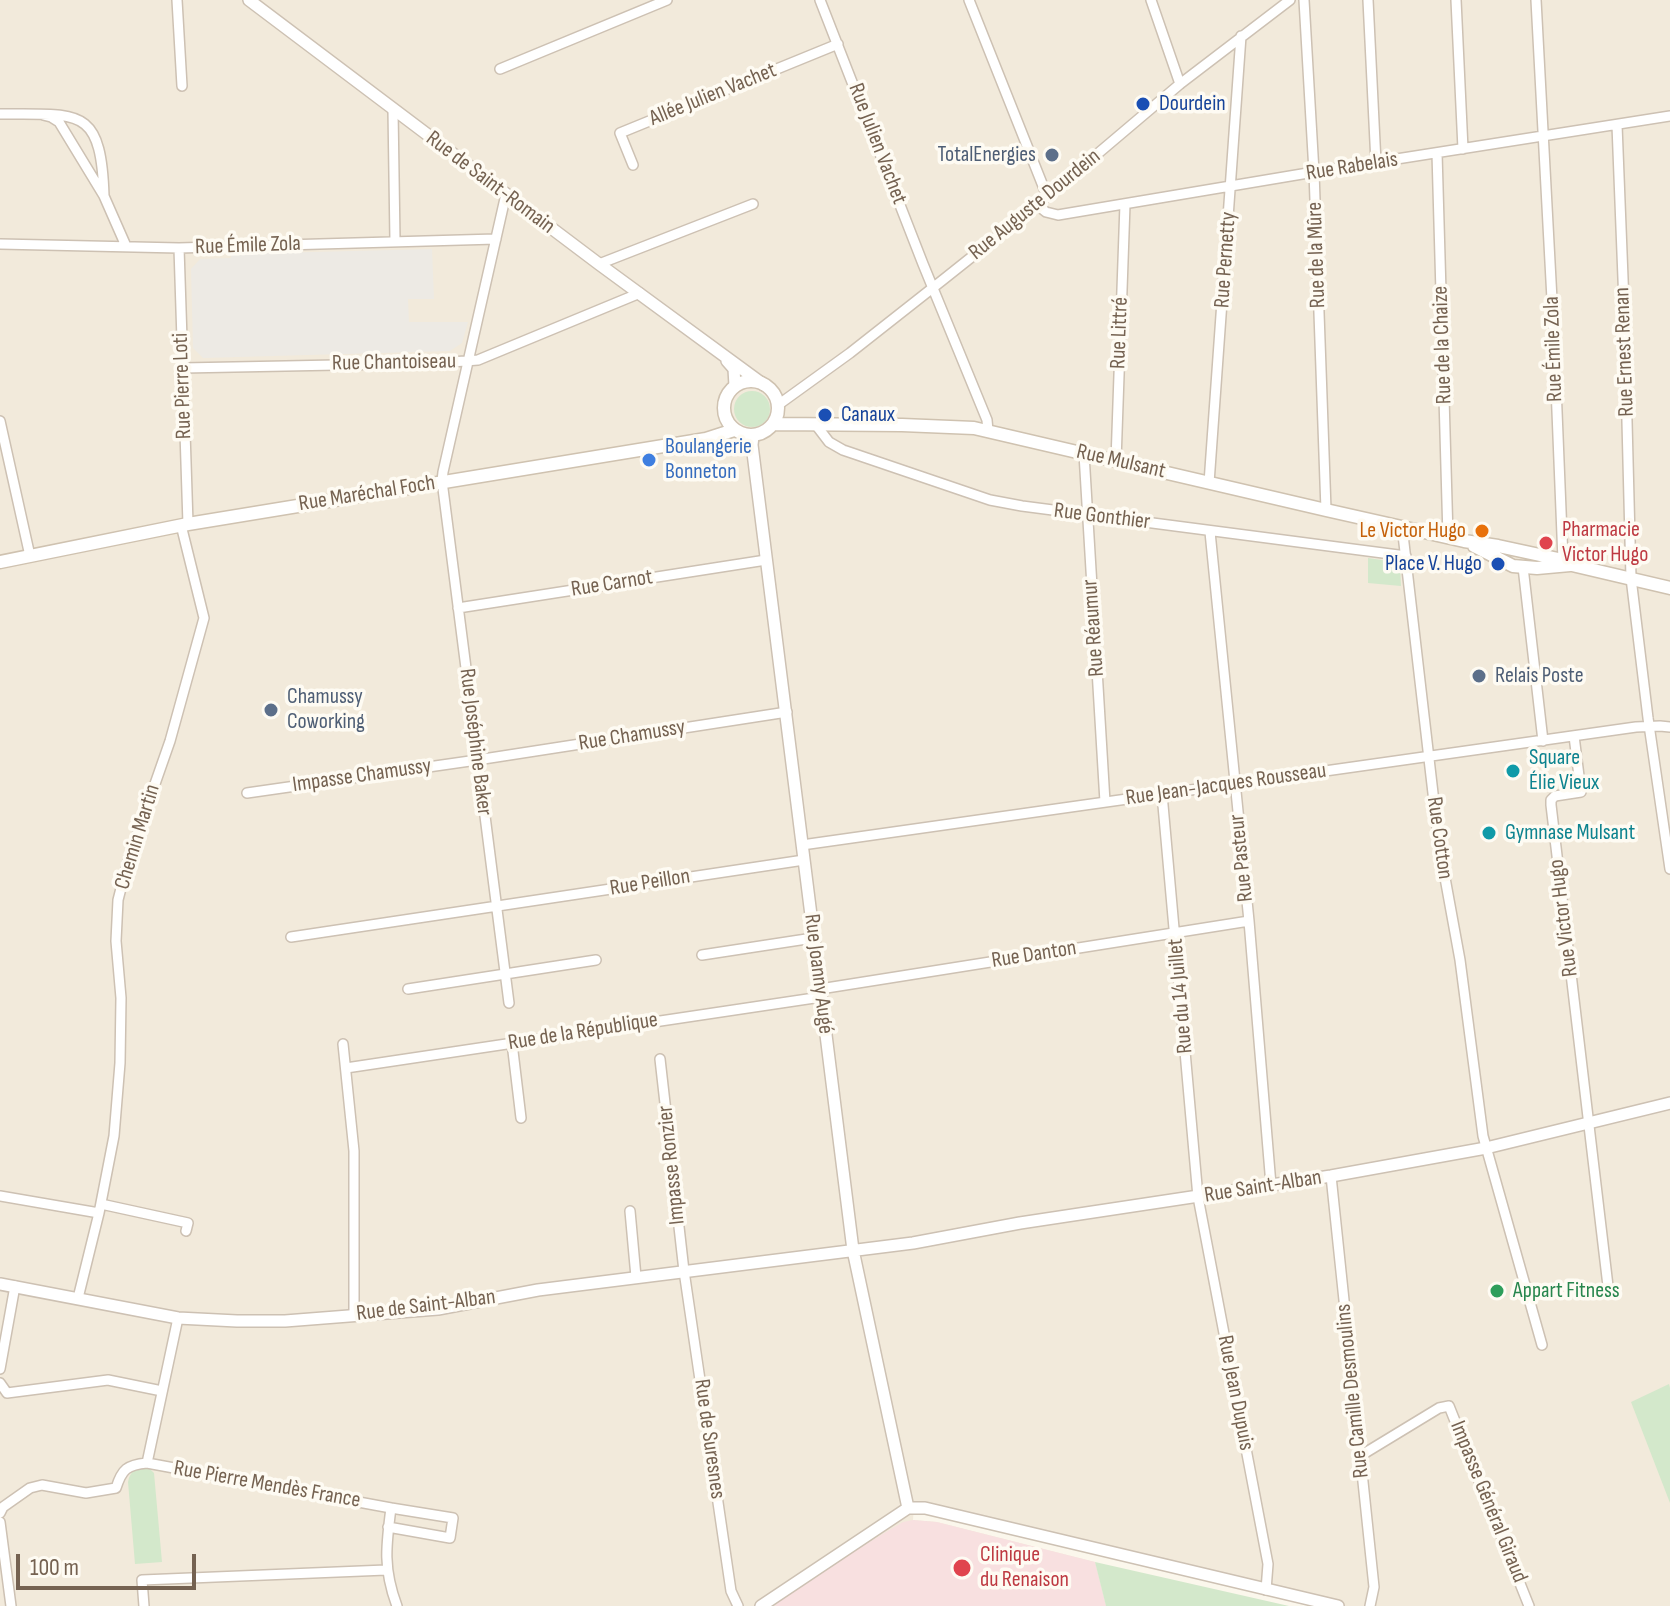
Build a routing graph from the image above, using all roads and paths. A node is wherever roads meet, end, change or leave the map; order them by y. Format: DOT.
graph roads {
  1 [pos="177,0"];
  2 [pos="249,0"];
  3 [pos="667,0"];
  4 [pos="820,0"];
  5 [pos="969,0"];
  6 [pos="1151,0"];
  7 [pos="1290,0"];
  8 [pos="1304,0"];
  9 [pos="1368,0"];
  10 [pos="1456,0"];
  11 [pos="1536,0"];
  12 [pos="262,6"];
  13 [pos="1241,36"];
  14 [pos="838,44"];
  15 [pos="500,69"];
  16 [pos="1180,84"];
  17 [pos="182,86"];
  18 [pos="393,110"];
  19 [pos="0,114"];
  20 [pos="43,115"];
  21 [pos="1670,116"];
  22 [pos="1617,125"];
  23 [pos="1544,137"];
  24 [pos="1463,149"];
  25 [pos="1437,153"];
  26 [pos="1376,163"];
  27 [pos="633,165"];
  28 [pos="1314,172"];
  29 [pos="1231,187"];
  30 [pos="506,194"];
  31 [pos="104,196"];
  32 [pos="1047,196"];
  33 [pos="753,204"];
  34 [pos="1125,204"];
  35 [pos="1037,205"];
  36 [pos="496,239"];
  37 [pos="395,241"];
  38 [pos="0,244"];
  39 [pos="126,246"];
  40 [pos="179,248"];
  41 [pos="599,264"];
  42 [pos="934,287"];
  43 [pos="640,293"];
  44 [pos="718,352"];
  45 [pos="468,362"];
  46 [pos="183,368"];
  47 [pos="764,385"];
  48 [pos="735,386"];
  49 [pos="778,405"];
  50 [pos="0,421"];
  51 [pos="773,424"];
  52 [pos="816,425"];
  53 [pos="734,430"];
  54 [pos="988,431"];
  55 [pos="753,436"];
  56 [pos="1084,454"];
  57 [pos="1116,461"];
  58 [pos="442,481"];
  59 [pos="1209,483"];
  60 [pos="1326,510"];
  61 [pos="1087,514"];
  62 [pos="184,525"];
  63 [pos="1402,526"];
  64 [pos="1210,532"];
  65 [pos="1448,537"];
  66 [pos="1464,541"];
  67 [pos="1524,552"];
  68 [pos="30,556"];
  69 [pos="1406,556"];
  70 [pos="766,560"];
  71 [pos="0,562"];
  72 [pos="1567,563"];
  73 [pos="1523,567"];
  74 [pos="1631,578"];
  75 [pos="1670,588"];
  76 [pos="458,608"];
  77 [pos="787,712"];
  78 [pos="1650,726"];
  79 [pos="1670,727"];
  80 [pos="1574,736"];
  81 [pos="1543,741"];
  82 [pos="1429,755"];
  83 [pos="477,760"];
  84 [pos="1235,784"];
  85 [pos="247,793"];
  86 [pos="1162,794"];
  87 [pos="1105,802"];
  88 [pos="802,845"];
  89 [pos="804,860"];
  90 [pos="1670,869"];
  91 [pos="495,906"];
  92 [pos="1249,921"];
  93 [pos="1175,932"];
  94 [pos="291,937"];
  95 [pos="813,938"];
  96 [pos="702,955"];
  97 [pos="596,960"];
  98 [pos="505,974"];
  99 [pos="408,989"];
  100 [pos="820,993"];
  101 [pos="509,1003"];
  102 [pos="512,1043"];
  103 [pos="343,1044"];
  104 [pos="660,1059"];
  105 [pos="346,1068"];
  106 [pos="1670,1103"];
  107 [pos="521,1118"];
  108 [pos="1588,1124"];
  109 [pos="1486,1148"];
  110 [pos="1331,1176"];
  111 [pos="1271,1185"];
  112 [pos="0,1196"];
  113 [pos="1198,1197"];
  114 [pos="100,1209"];
  115 [pos="630,1211"];
  116 [pos="186,1231"];
  117 [pos="853,1250"];
  118 [pos="684,1271"];
  119 [pos="636,1277"];
  120 [pos="0,1284"];
  121 [pos="15,1286"];
  122 [pos="1608,1286"];
  123 [pos="78,1298"];
  124 [pos="354,1316"];
  125 [pos="178,1318"];
  126 [pos="1542,1345"];
  127 [pos="0,1369"];
  128 [pos="0,1383"];
  129 [pos="162,1391"];
  130 [pos="1360,1456"];
  131 [pos="147,1463"];
  132 [pos="391,1508"];
  133 [pos="908,1508"];
  134 [pos="0,1513"];
  135 [pos="0,1522"];
  136 [pos="388,1527"];
  137 [pos="386,1570"];
  138 [pos="1266,1590"];
  139 [pos="11,1606"];
  140 [pos="144,1606"];
  141 [pos="397,1606"];
  142 [pos="738,1606"];
  143 [pos="761,1606"];
  144 [pos="1338,1606"];
  145 [pos="1370,1606"];
  146 [pos="1529,1606"];
  1 -- 17 [label="street"];
  2 -- 12 [label="street, Rue de Saint-Romain"];
  3 -- 15 [label="street"];
  4 -- 14 [label="street, Rue Julien Vachet"];
  5 -- 32 [label="street"];
  6 -- 16 [label="street"];
  7 -- 13 [label="street, Rue Auguste Dourdein"];
  8 -- 28 [label="street, Rue de la Mûre"];
  9 -- 26 [label="street"];
  10 -- 24 [label="street"];
  11 -- 23 [label="street, Rue Émile Zola"];
  12 -- 18 [label="street, Rue de Saint-Romain"];
  13 -- 16 [label="street, Rue Auguste Dourdein"];
  13 -- 29 [label="street, Rue Pernetty"];
  14 -- 27 [label="street, Allée Julien Vachet"];
  14 -- 42 [label="street, Rue Julien Vachet"];
  16 -- 32 [label="street, Rue Auguste Dourdein"];
  18 -- 30 [label="street, Rue de Saint-Romain"];
  18 -- 37 [label="street"];
  19 -- 20 [label="street"];
  20 -- 31 [label="street"];
  20 -- 31 [label="street"];
  21 -- 22 [label="street, Rue Rabelais"];
  22 -- 23 [label="street, Rue Rabelais"];
  22 -- 74 [label="street, Rue Ernest Renan"];
  23 -- 24 [label="street, Rue Rabelais"];
  23 -- 72 [label="street, Rue Émile Zola"];
  24 -- 25 [label="street, Rue Rabelais"];
  25 -- 26 [label="street, Rue Rabelais"];
  25 -- 65 [label="street, Rue de la Chaize"];
  26 -- 28 [label="street, Rue Rabelais"];
  28 -- 29 [label="street, Rue Rabelais"];
  28 -- 60 [label="street, Rue de la Mûre"];
  29 -- 34 [label="street, Rue Rabelais"];
  29 -- 59 [label="street, Rue Pernetty"];
  30 -- 36 [label="street, Rue Joséphine Baker"];
  30 -- 41 [label="street, Rue de Saint-Romain"];
  31 -- 39 [label="street"];
  32 -- 35 [label="street, Rue Auguste Dourdein"];
  33 -- 41 [label="street"];
  34 -- 35 [label="street, Rue Rabelais"];
  34 -- 57 [label="street, Rue Littré"];
  35 -- 42 [label="street, Rue Auguste Dourdein"];
  36 -- 37 [label="street, Rue Émile Zola"];
  36 -- 45 [label="street, Rue Joséphine Baker"];
  37 -- 40 [label="street, Rue Émile Zola"];
  38 -- 39 [label="street, Rue Émile Zola"];
  39 -- 40 [label="street, Rue Émile Zola"];
  40 -- 46 [label="street, Rue Pierre Loti"];
  41 -- 43 [label="street, Rue de Saint-Romain"];
  42 -- 49 [label="street, Rue Auguste Dourdein"];
  42 -- 54 [label="street, Rue Julien Vachet"];
  43 -- 44 [label="street, Rue de Saint-Romain"];
  43 -- 45 [label="street, Rue Chantoiseau"];
  44 -- 47 [label="street, Rue de Saint-Romain"];
  44 -- 48 [label="street, Rue de Saint-Romain"];
  45 -- 46 [label="street, Rue Chantoiseau"];
  45 -- 58 [label="street, Rue Joséphine Baker"];
  46 -- 62 [label="street, Rue Pierre Loti"];
  47 -- 48 [label="main road"];
  47 -- 49 [label="main road"];
  48 -- 53 [label="main road"];
  49 -- 51 [label="main road"];
  50 -- 68 [label="street"];
  51 -- 52 [label="main road, Rue Mulsant"];
  51 -- 55 [label="main road"];
  52 -- 54 [label="main road, Rue Mulsant"];
  52 -- 61 [label="street, Rue Gonthier"];
  53 -- 55 [label="main road"];
  53 -- 58 [label="main road, Rue Maréchal Foch"];
  54 -- 56 [label="main road, Rue Mulsant"];
  55 -- 70 [label="street, Rue Joanny Augé"];
  56 -- 57 [label="main road, Rue Mulsant"];
  56 -- 61 [label="street, Rue Réaumur"];
  57 -- 59 [label="main road, Rue Mulsant"];
  58 -- 62 [label="main road, Rue Maréchal Foch"];
  58 -- 76 [label="street, Rue Joséphine Baker"];
  59 -- 60 [label="main road, Rue Mulsant"];
  60 -- 63 [label="main road, Rue Mulsant"];
  61 -- 64 [label="street, Rue Gonthier"];
  61 -- 87 [label="street, Rue Réaumur"];
  62 -- 68 [label="main road, Rue Maréchal Foch"];
  62 -- 114 [label="street, Chemin Martin"];
  63 -- 65 [label="main road, Rue Mulsant"];
  63 -- 69 [label="street, Rue Cotton"];
  64 -- 69 [label="street, Rue Gonthier"];
  64 -- 84 [label="street, Rue Pasteur"];
  65 -- 66 [label="main road, Rue Mulsant"];
  66 -- 67 [label="main road, Rue Mulsant"];
  66 -- 73 [label="main road, Rue Mulsant"];
  67 -- 72 [label="main road, Rue Mulsant"];
  67 -- 73 [label="street"];
  68 -- 71 [label="main road, Rue Maréchal Foch"];
  69 -- 82 [label="street, Rue Cotton"];
  70 -- 76 [label="street, Rue Carnot"];
  70 -- 77 [label="street, Rue Joanny Augé"];
  72 -- 73 [label="main road, Rue Mulsant"];
  72 -- 74 [label="main road, Rue Mulsant"];
  73 -- 81 [label="street"];
  74 -- 75 [label="main road, Rue Mulsant"];
  74 -- 78 [label="street, Rue Ernest Renan"];
  76 -- 83 [label="street, Rue Joséphine Baker"];
  77 -- 83 [label="street, Rue Chamussy"];
  77 -- 88 [label="street, Rue Joanny Augé"];
  78 -- 79 [label="street, Rue Jean-Jacques Rousseau"];
  78 -- 80 [label="street, Rue Jean-Jacques Rousseau"];
  78 -- 90 [label="street, Rue Ernest Renan"];
  80 -- 81 [label="street, Rue Jean-Jacques Rousseau"];
  80 -- 108 [label="street, Rue Victor Hugo"];
  81 -- 82 [label="street, Rue Jean-Jacques Rousseau"];
  82 -- 84 [label="street, Rue Jean-Jacques Rousseau"];
  82 -- 109 [label="street, Rue Cotton"];
  83 -- 85 [label="street, Impasse Chamussy"];
  83 -- 91 [label="street, Rue Joséphine Baker"];
  84 -- 86 [label="street, Rue Jean-Jacques Rousseau"];
  84 -- 92 [label="street, Rue Pasteur"];
  86 -- 87 [label="street, Rue Jean-Jacques Rousseau"];
  86 -- 93 [label="street, Rue du 14 Juillet"];
  87 -- 88 [label="street, Rue Jean-Jacques Rousseau"];
  88 -- 89 [label="street, Rue Joanny Augé"];
  89 -- 91 [label="street, Rue Peillon"];
  89 -- 95 [label="street, Rue Joanny Augé"];
  91 -- 94 [label="street, Rue Peillon"];
  91 -- 98 [label="street, Rue Joséphine Baker"];
  92 -- 93 [label="street, Rue Danton"];
  92 -- 111 [label="street, Rue Pasteur"];
  93 -- 100 [label="street, Rue Danton"];
  93 -- 113 [label="street, Rue du 14 Juillet"];
  95 -- 96 [label="street"];
  95 -- 100 [label="street, Rue Joanny Augé"];
  97 -- 98 [label="street"];
  98 -- 99 [label="street"];
  98 -- 101 [label="street, Rue Joséphine Baker"];
  100 -- 102 [label="street, Rue de la République"];
  100 -- 117 [label="street, Rue Joanny Augé"];
  102 -- 105 [label="street, Rue de la République"];
  102 -- 107 [label="street"];
  103 -- 105 [label="street"];
  104 -- 118 [label="street, Impasse Ronzier"];
  105 -- 124 [label="street"];
  106 -- 108 [label="street, Rue Saint-Alban"];
  108 -- 109 [label="street, Rue Saint-Alban"];
  108 -- 122 [label="street"];
  109 -- 110 [label="street, Rue Saint-Alban"];
  109 -- 126 [label="street, Rue Cotton"];
  110 -- 111 [label="street, Rue Saint-Alban"];
  110 -- 130 [label="street, Rue Camille Desmoulins"];
  111 -- 113 [label="street, Rue Saint-Alban"];
  112 -- 114 [label="street"];
  113 -- 117 [label="street, Rue Saint-Alban"];
  113 -- 138 [label="street, Rue Jean Dupuis"];
  114 -- 116 [label="street"];
  114 -- 123 [label="street, Chemin Martin"];
  115 -- 119 [label="street"];
  117 -- 118 [label="street, Rue de Saint-Alban"];
  117 -- 133 [label="street, Rue Joanny Augé"];
  118 -- 119 [label="street, Rue de Saint-Alban"];
  118 -- 142 [label="street, Rue de Suresnes"];
  119 -- 124 [label="street, Rue de Saint-Alban"];
  120 -- 121 [label="street, Rue de Saint-Alban"];
  121 -- 123 [label="street, Rue de Saint-Alban"];
  121 -- 127 [label="street"];
  123 -- 125 [label="street, Rue de Saint-Alban"];
  124 -- 125 [label="street, Rue de Saint-Alban"];
  125 -- 129 [label="street, Rue Pierre Mendès France"];
  128 -- 129 [label="street"];
  129 -- 131 [label="street, Rue Pierre Mendès France"];
  130 -- 145 [label="street, Rue Camille Desmoulins"];
  130 -- 146 [label="street, Impasse Général Giraud"];
  131 -- 132 [label="street, Rue Pierre Mendès France"];
  131 -- 134 [label="street"];
  132 -- 136 [label="street, Rue Pierre Mendès France"];
  132 -- 136 [label="street, Rue Pierre Mendès France"];
  133 -- 138 [label="street"];
  133 -- 143 [label="street"];
  135 -- 139 [label="street"];
  136 -- 137 [label="street, Rue Pierre Mendès France"];
  137 -- 140 [label="street"];
  137 -- 141 [label="street, Rue Pierre Mendès France"];
  138 -- 144 [label="street"];
}
